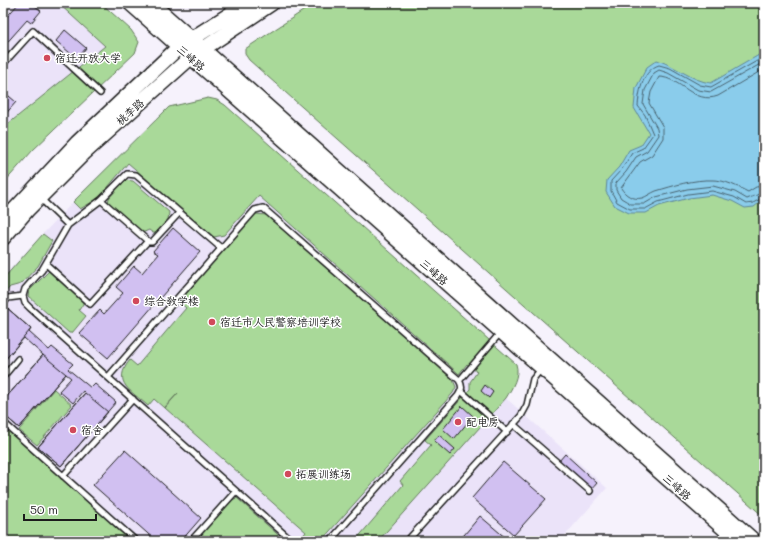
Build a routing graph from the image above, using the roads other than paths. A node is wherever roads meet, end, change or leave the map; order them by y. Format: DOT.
graph roads {
  1 [pos="130,3"];
  2 [pos="151,3"];
  3 [pos="248,3"];
  4 [pos="272,3"];
  5 [pos="192,39"];
  6 [pos="179,47"];
  7 [pos="203,49"];
  8 [pos="191,57"];
  9 [pos="3,64"];
  10 [pos="100,93"];
  11 [pos="35,194"];
  12 [pos="101,200"];
  13 [pos="179,213"];
  14 [pos="3,222"];
  15 [pos="68,225"];
  16 [pos="3,238"];
  17 [pos="147,242"];
  18 [pos="221,248"];
  19 [pos="46,264"];
  20 [pos="23,296"];
  21 [pos="3,304"];
  22 [pos="502,332"];
  23 [pos="18,359"];
  24 [pos="545,363"];
  25 [pos="3,377"];
  26 [pos="108,377"];
  27 [pos="460,380"];
  28 [pos="461,391"];
  29 [pos="133,399"];
  30 [pos="3,422"];
  31 [pos="514,424"];
  32 [pos="507,432"];
  33 [pos="63,476"];
  34 [pos="236,491"];
  35 [pos="590,491"];
  36 [pos="136,541"];
  37 [pos="191,541"];
  38 [pos="292,541"];
  39 [pos="330,541"];
  40 [pos="407,541"];
  41 [pos="738,541"];
  42 [pos="754,541"];
  1 -- 6 [label="main road, 三峰路"];
  2 -- 5 [label="main road, 三峰路"];
  3 -- 5 [label="main road, 桃李路"];
  4 -- 7 [label="main road, 桃李路"];
  5 -- 6 [label="main road, 桃李路"];
  5 -- 7 [label="main road, 三峰路"];
  6 -- 8 [label="main road, 三峰路"];
  6 -- 11 [label="main road, 桃李路"];
  7 -- 8 [label="main road, 桃李路"];
  7 -- 24 [label="main road, 三峰路"];
  8 -- 11 [label="main road, 桃李路"];
  8 -- 22 [label="main road, 三峰路"];
  9 -- 10 [label="lane"];
  11 -- 14 [label="main road, 桃李路"];
  11 -- 15 [label="lane"];
  11 -- 16 [label="main road, 桃李路"];
  12 -- 13 [label="lane"];
  12 -- 15 [label="lane"];
  12 -- 17 [label="lane"];
  13 -- 17 [label="lane"];
  13 -- 18 [label="lane"];
  15 -- 19 [label="lane"];
  17 -- 19 [label="lane"];
  18 -- 26 [label="lane"];
  18 -- 27 [label="lane"];
  19 -- 20 [label="lane"];
  20 -- 21 [label="lane"];
  20 -- 26 [label="lane"];
  22 -- 24 [label="main road, 三峰路"];
  22 -- 27 [label="lane"];
  23 -- 25 [label="lane"];
  24 -- 31 [label="lane"];
  24 -- 41 [label="main road, 三峰路"];
  24 -- 42 [label="main road, 三峰路"];
  26 -- 29 [label="lane"];
  27 -- 28 [label="lane"];
  28 -- 32 [label="lane"];
  28 -- 39 [label="lane"];
  29 -- 33 [label="lane"];
  29 -- 34 [label="lane"];
  30 -- 33 [label="lane"];
  31 -- 32 [label="lane"];
  31 -- 35 [label="lane"];
  32 -- 40 [label="lane"];
  33 -- 36 [label="lane"];
  34 -- 37 [label="lane"];
  34 -- 38 [label="lane"];
}
